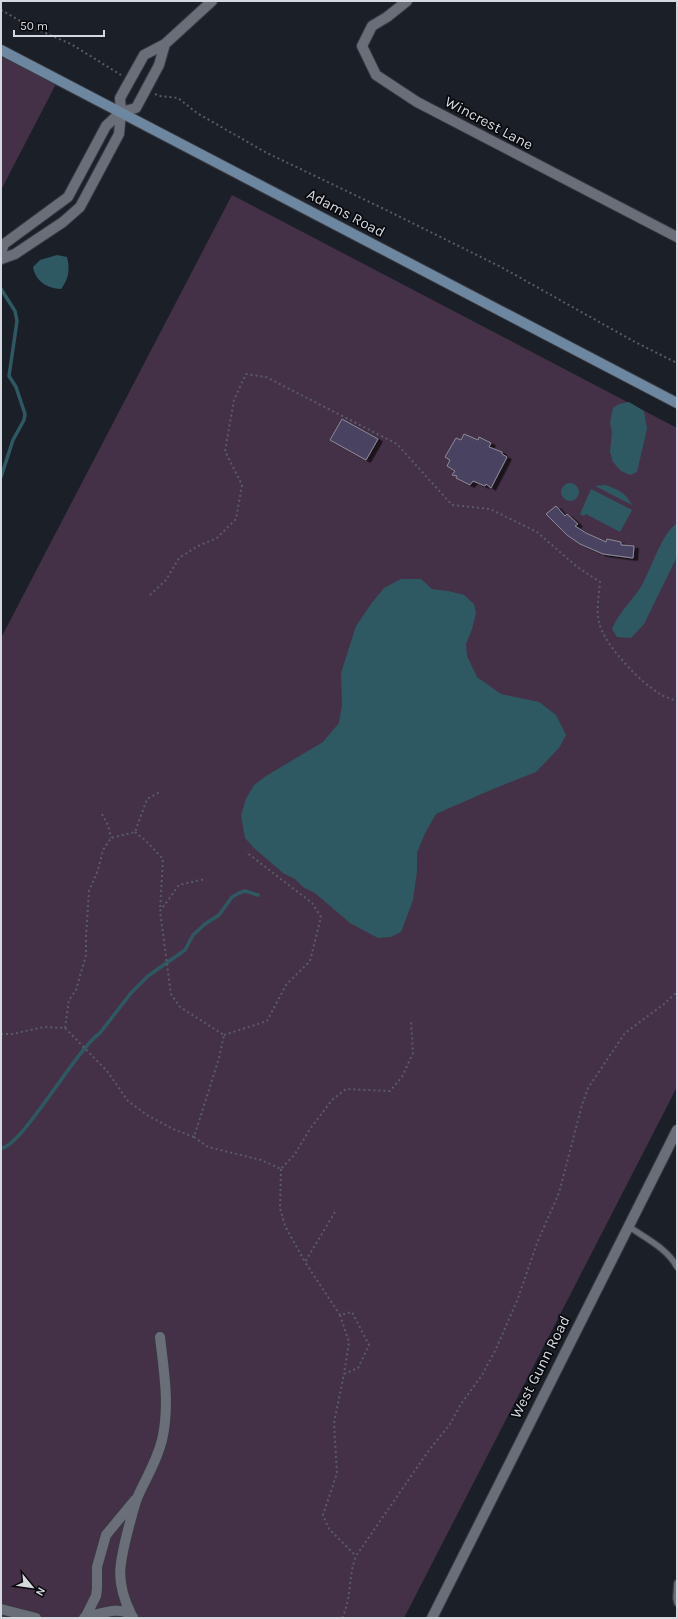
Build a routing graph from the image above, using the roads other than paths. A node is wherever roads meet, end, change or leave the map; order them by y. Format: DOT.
graph roads {
  1 [pos="212,1"];
  2 [pos="407,1"];
  3 [pos="165,44"];
  4 [pos="1,50"];
  5 [pos="121,112"];
  6 [pos="60,204"];
  7 [pos="72,215"];
  8 [pos="677,237"];
  9 [pos="1,253"];
  10 [pos="1,259"];
  11 [pos="677,403"];
  12 [pos="677,1130"];
  13 [pos="628,1226"];
  14 [pos="677,1267"];
  15 [pos="160,1337"];
  16 [pos="137,1497"];
  17 [pos="677,1583"];
  18 [pos="677,1603"];
  19 [pos="1,1609"];
  20 [pos="132,1616"];
  21 [pos="36,1618"];
  22 [pos="84,1618"];
  23 [pos="432,1618"];
  1 -- 3 [label="street"];
  2 -- 8 [label="street, Wincrest Lane"];
  3 -- 5 [label="street"];
  3 -- 5 [label="street"];
  4 -- 5 [label="main road, Adams Road"];
  5 -- 6 [label="street"];
  5 -- 7 [label="street"];
  5 -- 11 [label="main road, Adams Road"];
  6 -- 7 [label="street"];
  6 -- 9 [label="street"];
  7 -- 10 [label="street"];
  12 -- 13 [label="street, West Gunn Road"];
  13 -- 14 [label="lane"];
  13 -- 23 [label="street, West Gunn Road"];
  15 -- 16 [label="street"];
  16 -- 20 [label="street"];
  16 -- 22 [label="street"];
  17 -- 18 [label="lane"];
  19 -- 21 [label="street"];
  20 -- 22 [label="street"];
}
